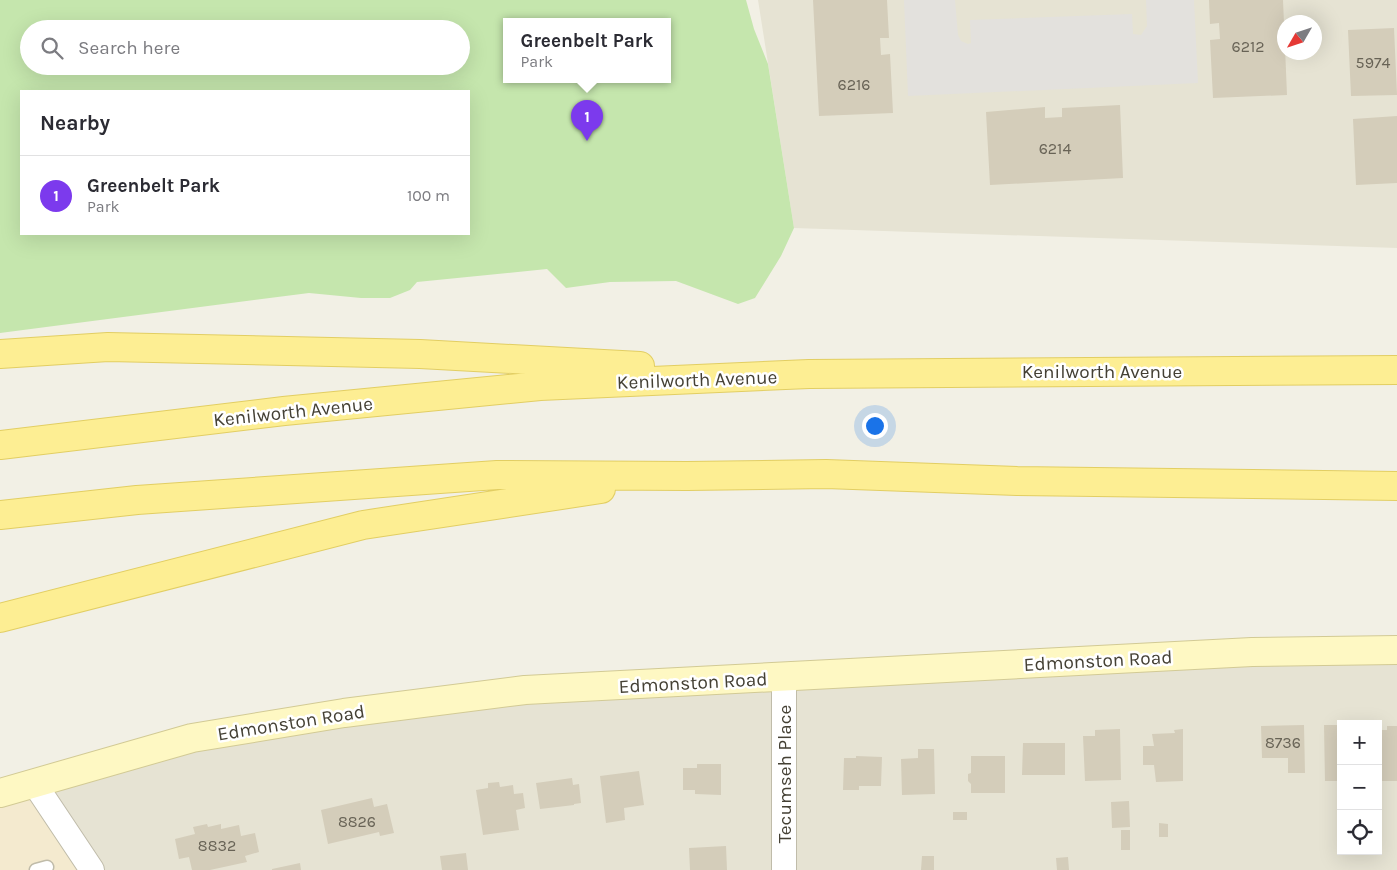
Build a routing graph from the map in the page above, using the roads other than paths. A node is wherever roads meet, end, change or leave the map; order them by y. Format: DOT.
graph roads {
  1 [pos="0,354"];
  2 [pos="1397,370"];
  3 [pos="809,374"];
  4 [pos="0,445"];
  5 [pos="687,476"];
  6 [pos="1397,486"];
  7 [pos="0,515"];
  8 [pos="0,618"];
  9 [pos="1397,650"];
  10 [pos="784,677"];
  11 [pos="34,783"];
  12 [pos="0,792"];
  13 [pos="92,870"];
  14 [pos="784,870"];
  1 -- 3 [label="main road"];
  2 -- 3 [label="main road, Kenilworth Avenue"];
  3 -- 4 [label="main road, Kenilworth Avenue"];
  5 -- 6 [label="main road"];
  5 -- 7 [label="main road"];
  5 -- 8 [label="main road"];
  9 -- 10 [label="street, Edmonston Road"];
  10 -- 11 [label="street, Edmonston Road"];
  10 -- 14 [label="street, Tecumseh Place"];
  11 -- 12 [label="street, Edmonston Road"];
  11 -- 13 [label="street"];
}
